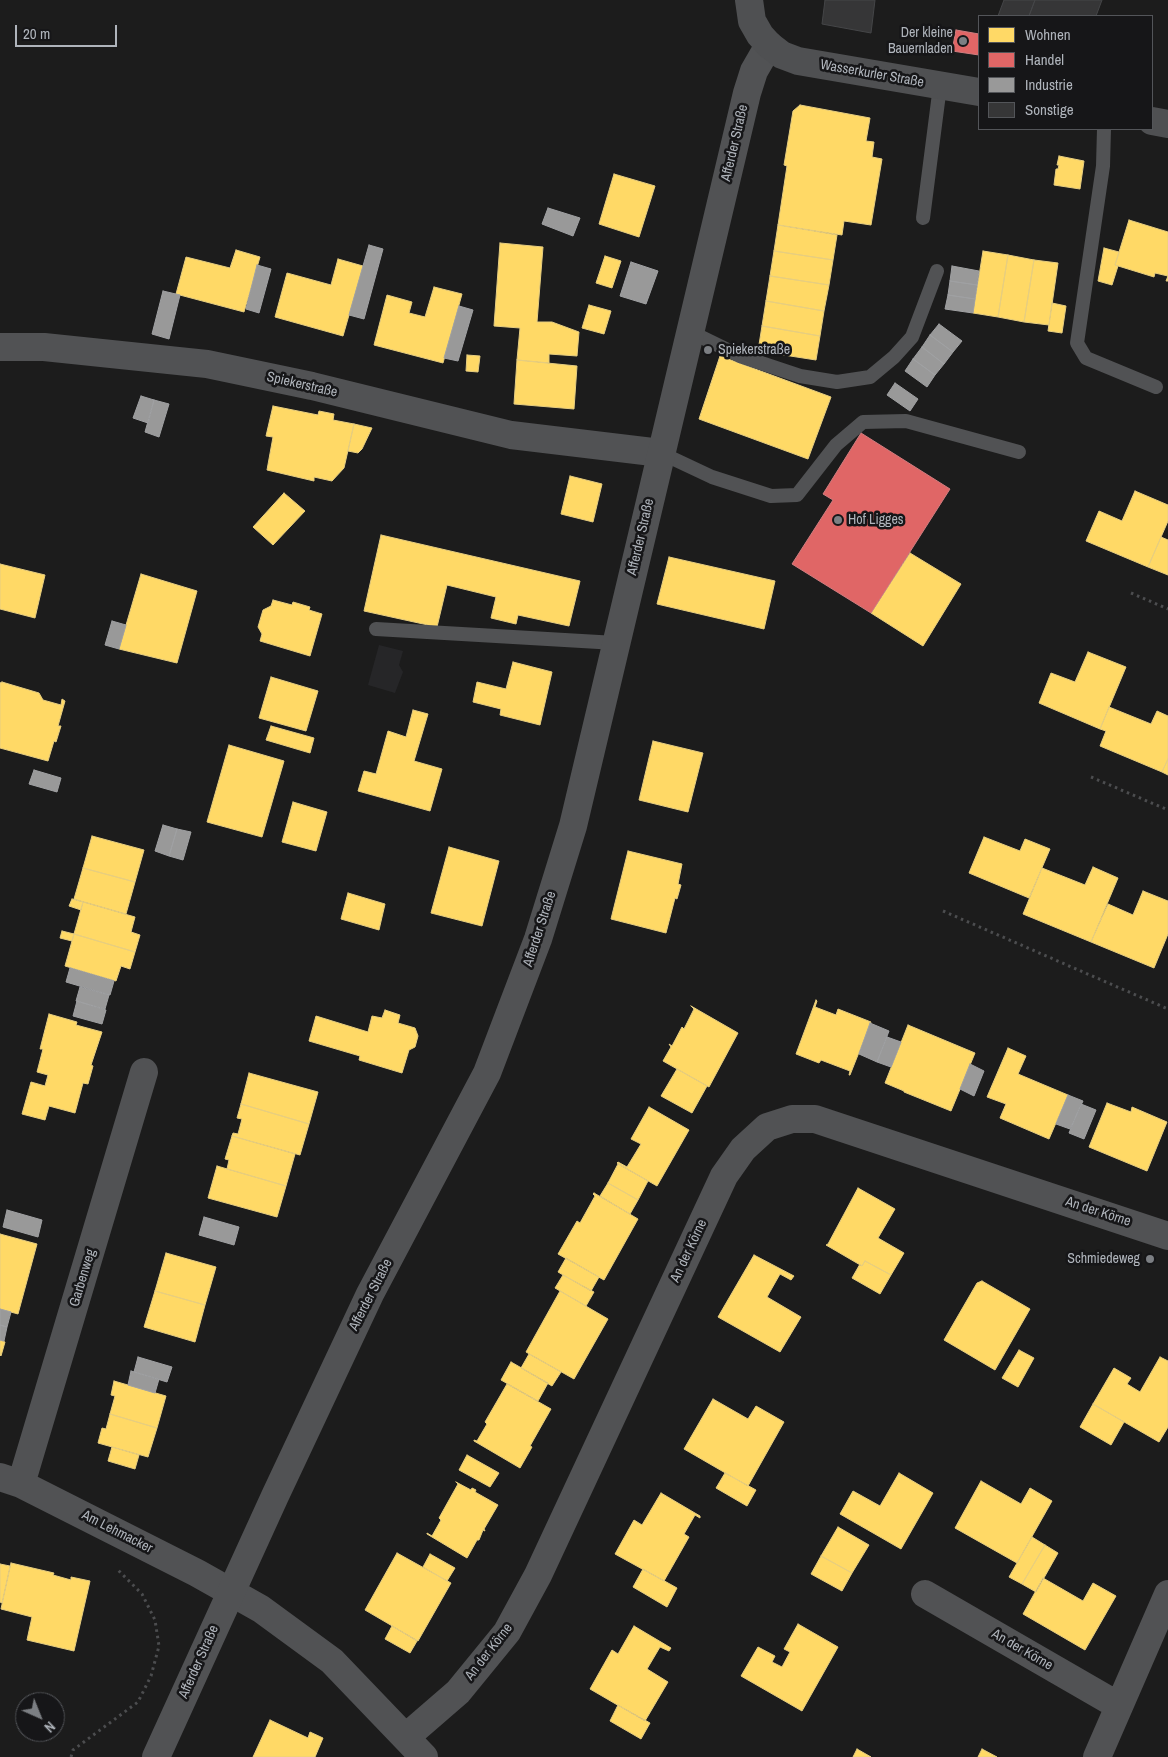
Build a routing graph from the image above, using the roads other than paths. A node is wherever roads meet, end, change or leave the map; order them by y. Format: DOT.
graph roads {
  1 [pos="749,0"];
  2 [pos="769,46"];
  3 [pos="940,86"];
  4 [pos="978,92"];
  5 [pos="1153,121"];
  6 [pos="1168,124"];
  7 [pos="1104,130"];
  8 [pos="923,218"];
  9 [pos="937,271"];
  10 [pos="691,332"];
  11 [pos="0,347"];
  12 [pos="1156,387"];
  13 [pos="661,452"];
  14 [pos="1019,452"];
  15 [pos="376,629"];
  16 [pos="616,643"];
  17 [pos="144,1072"];
  18 [pos="1168,1236"];
  19 [pos="11,1480"];
  20 [pos="231,1592"];
  21 [pos="925,1594"];
  22 [pos="1168,1594"];
  23 [pos="1119,1706"];
  24 [pos="406,1737"];
  25 [pos="156,1757"];
  26 [pos="424,1757"];
  27 [pos="1097,1757"];
  1 -- 2 [label="main road"];
  2 -- 3 [label="main road, Wasserkurler Straße"];
  2 -- 10 [label="street, Afferder Straße"];
  3 -- 4 [label="main road, Wasserkurler Straße"];
  3 -- 8 [label="lane"];
  5 -- 6 [label="main road"];
  7 -- 12 [label="lane"];
  9 -- 10 [label="lane"];
  10 -- 13 [label="street, Afferder Straße"];
  11 -- 13 [label="street, Spiekerstraße"];
  13 -- 14 [label="lane"];
  13 -- 16 [label="street, Afferder Straße"];
  15 -- 16 [label="lane"];
  16 -- 20 [label="street, Afferder Straße"];
  17 -- 19 [label="street, Garbenweg"];
  18 -- 24 [label="street, An der Körne"];
  19 -- 20 [label="street, Am Lehmacker"];
  20 -- 24 [label="street"];
  20 -- 25 [label="street, Afferder Straße"];
  21 -- 23 [label="street, An der Körne"];
  22 -- 23 [label="street"];
  23 -- 27 [label="street"];
  24 -- 26 [label="street"];
}
